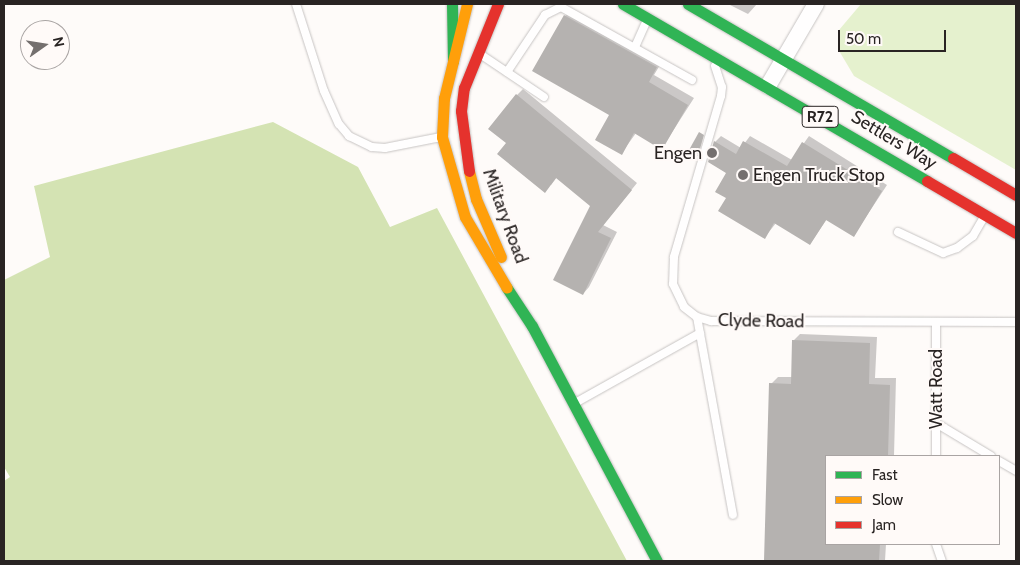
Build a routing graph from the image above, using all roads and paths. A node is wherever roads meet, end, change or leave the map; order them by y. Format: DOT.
graph roads {
  1 [pos="296,4"];
  2 [pos="452,4"];
  3 [pos="467,4"];
  4 [pos="498,4"];
  5 [pos="623,4"];
  6 [pos="688,4"];
  7 [pos="816,4"];
  8 [pos="648,18"];
  9 [pos="635,47"];
  10 [pos="477,52"];
  11 [pos="710,54"];
  12 [pos="784,58"];
  13 [pos="453,61"];
  14 [pos="507,72"];
  15 [pos="692,80"];
  16 [pos="768,86"];
  17 [pos="544,97"];
  18 [pos="452,134"];
  19 [pos="1016,195"];
  20 [pos="986,215"];
  21 [pos="898,232"];
  22 [pos="1016,233"];
  23 [pos="513,297"];
  24 [pos="697,317"];
  25 [pos="936,322"];
  26 [pos="1016,322"];
  27 [pos="700,333"];
  28 [pos="573,404"];
  29 [pos="936,423"];
  30 [pos="936,455"];
  31 [pos="989,455"];
  32 [pos="1000,462"];
  33 [pos="1016,471"];
  34 [pos="733,515"];
  35 [pos="936,545"];
  36 [pos="658,561"];
  37 [pos="941,561"];
  1 -- 18 [label="lane"];
  2 -- 13 [label="street"];
  3 -- 13 [label="street, Military Road"];
  4 -- 10 [label="street, Military Road"];
  5 -- 8 [label="street, Settlers Way / R72"];
  6 -- 12 [label="street, Settlers Way / R72"];
  7 -- 12 [label="street"];
  8 -- 9 [label="lane"];
  8 -- 11 [label="street, Settlers Way / R72"];
  9 -- 14 [label="lane"];
  9 -- 15 [label="lane"];
  10 -- 14 [label="lane"];
  10 -- 18 [label="street, Military Road"];
  11 -- 16 [label="street, Settlers Way / R72"];
  11 -- 24 [label="lane, Clyde Road"];
  12 -- 16 [label="street"];
  12 -- 19 [label="street, Settlers Way / R72"];
  13 -- 18 [label="street, Military Road"];
  14 -- 17 [label="lane"];
  16 -- 20 [label="street, Settlers Way / R72"];
  18 -- 23 [label="street, Military Road"];
  18 -- 23 [label="street, Military Road"];
  20 -- 21 [label="lane"];
  20 -- 22 [label="street, Settlers Way / R72"];
  23 -- 28 [label="street, Military Road"];
  24 -- 25 [label="lane, Clyde Road"];
  24 -- 27 [label="lane"];
  25 -- 26 [label="lane, Clyde Road"];
  25 -- 29 [label="lane, Watt Road"];
  27 -- 28 [label="lane"];
  27 -- 34 [label="lane"];
  28 -- 36 [label="street, Military Road"];
  29 -- 30 [label="lane, Watt Road"];
  29 -- 31 [label="lane"];
  32 -- 33 [label="lane"];
  35 -- 37 [label="lane"];
}
